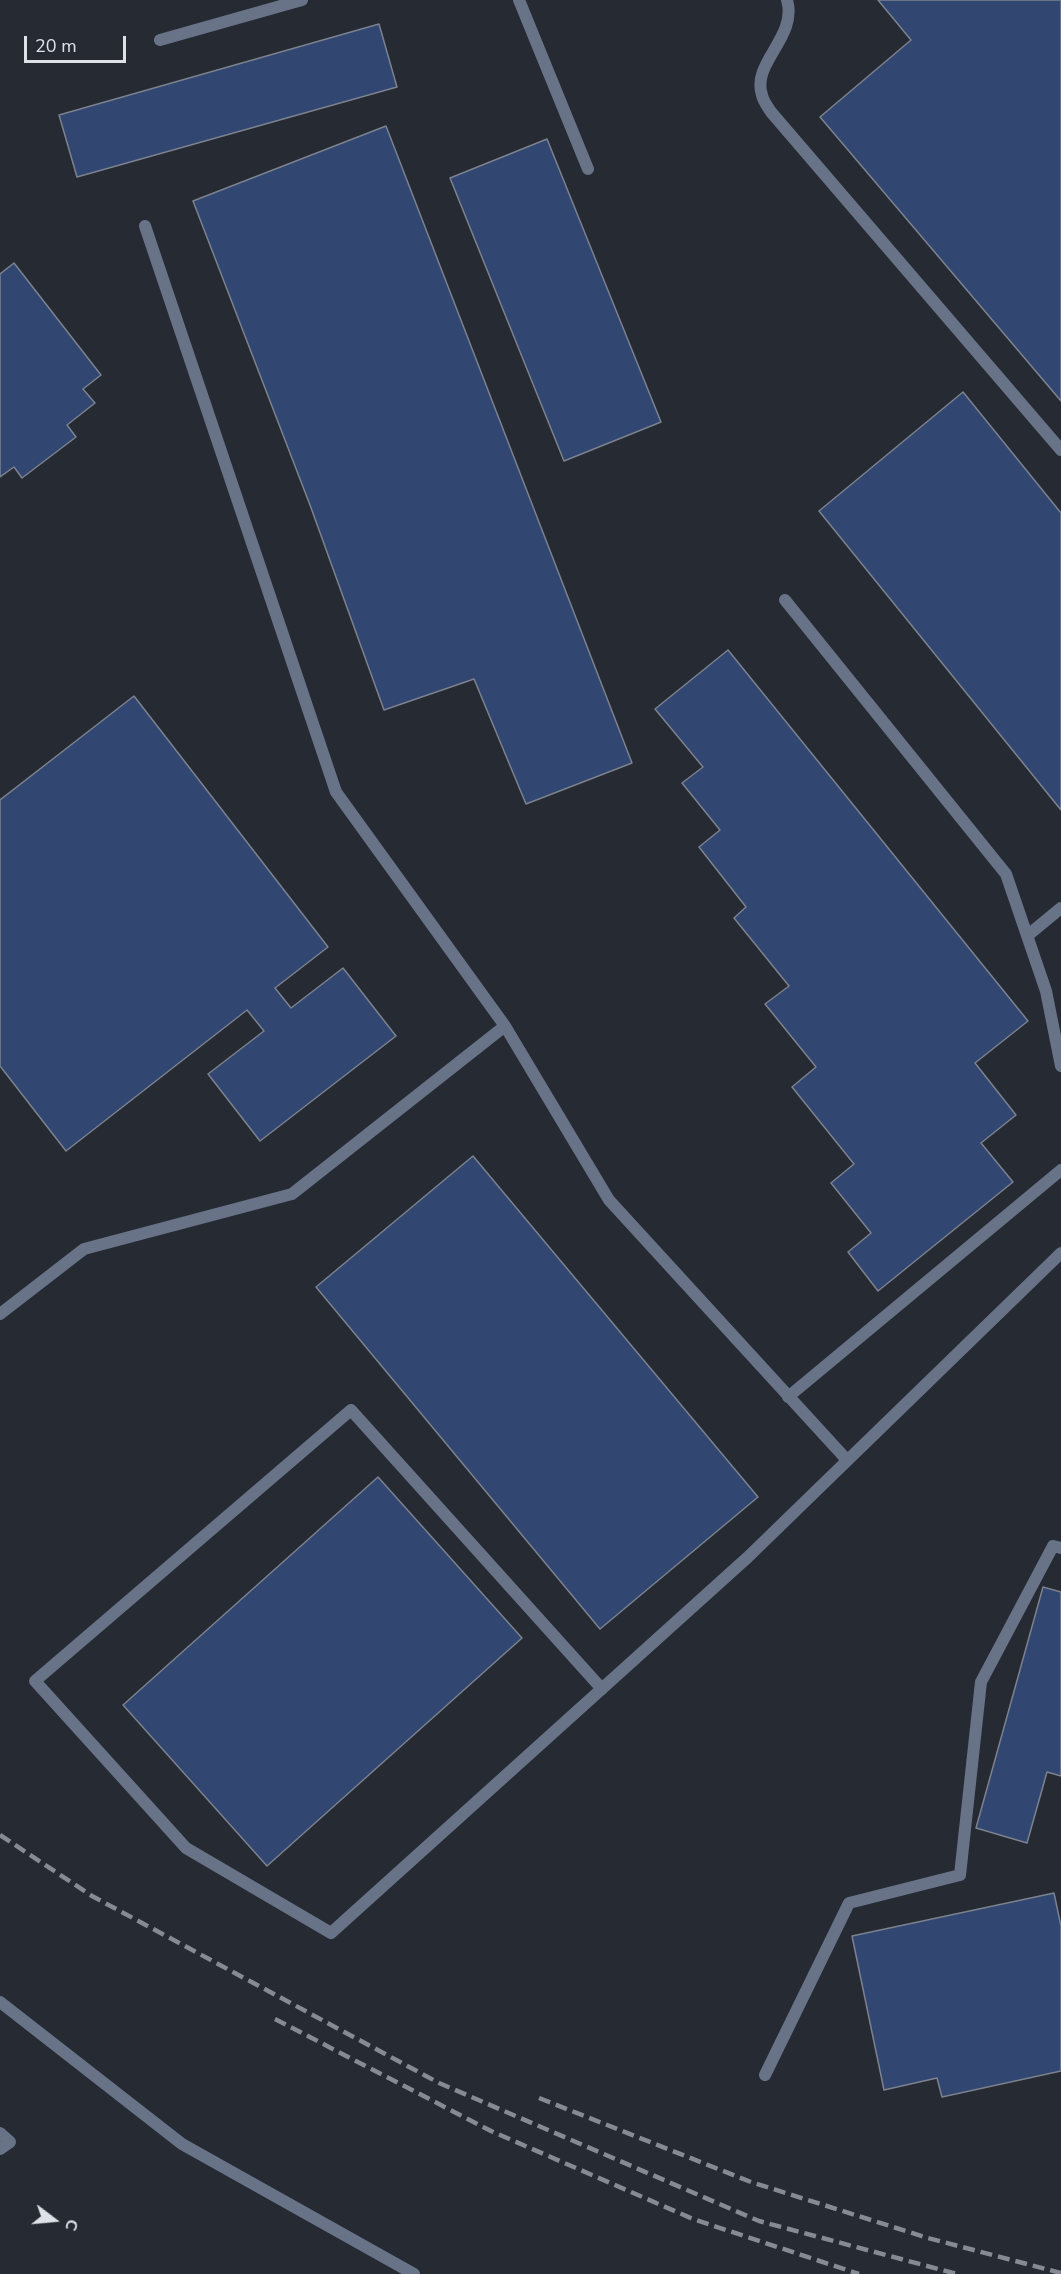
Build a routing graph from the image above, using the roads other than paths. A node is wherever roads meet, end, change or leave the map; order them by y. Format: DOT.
graph roads {
  1 [pos="302,0"];
  2 [pos="519,0"];
  3 [pos="788,0"];
  4 [pos="160,40"];
  5 [pos="588,169"];
  6 [pos="145,226"];
  7 [pos="1061,450"];
  8 [pos="785,600"];
  9 [pos="1061,908"];
  10 [pos="1028,936"];
  11 [pos="505,1026"];
  12 [pos="1061,1066"];
  13 [pos="1061,1170"];
  14 [pos="1061,1253"];
  15 [pos="0,1314"];
  16 [pos="788,1397"];
  17 [pos="847,1460"];
  18 [pos="1061,1548"];
  19 [pos="602,1689"];
  20 [pos="0,2002"];
  21 [pos="765,2075"];
  22 [pos="0,2133"];
  23 [pos="0,2149"];
  24 [pos="414,2274"];
  1 -- 4 [label="lane"];
  2 -- 5 [label="lane"];
  3 -- 7 [label="lane"];
  6 -- 11 [label="lane"];
  8 -- 10 [label="lane"];
  9 -- 10 [label="lane"];
  10 -- 12 [label="lane"];
  11 -- 15 [label="lane"];
  11 -- 16 [label="lane"];
  13 -- 16 [label="lane"];
  14 -- 17 [label="lane"];
  16 -- 17 [label="lane"];
  17 -- 19 [label="lane"];
  18 -- 21 [label="lane"];
  19 -- 19 [label="lane"];
  20 -- 24 [label="lane"];
  22 -- 23 [label="lane"];
}
